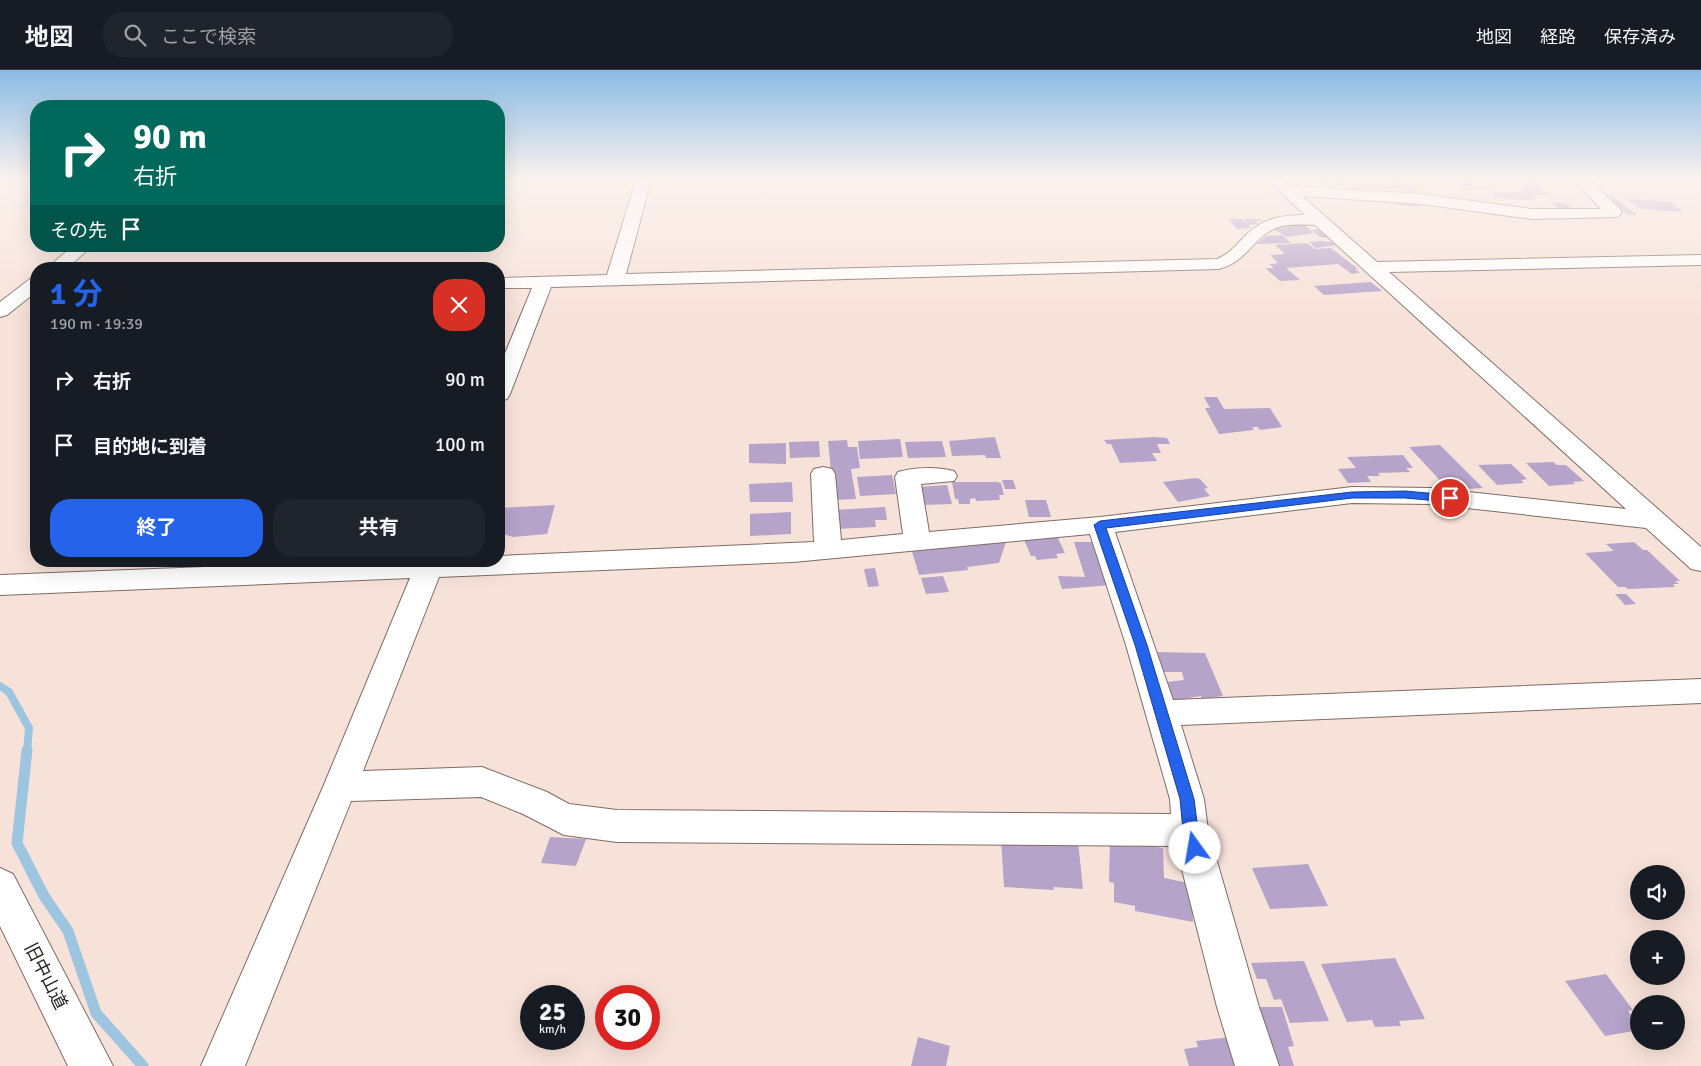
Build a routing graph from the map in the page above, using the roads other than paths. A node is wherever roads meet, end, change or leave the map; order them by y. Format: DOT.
graph roads {
  1 [pos="630,226"];
  2 [pos="1268,226"];
  3 [pos="1327,226"];
  4 [pos="76,252"];
  5 [pos="1701,260"];
  6 [pos="64,262"];
  7 [pos="1372,267"];
  8 [pos="615,280"];
  9 [pos="544,282"];
  10 [pos="505,283"];
  11 [pos="28,296"];
  12 [pos="0,297"];
  13 [pos="0,311"];
  14 [pos="505,379"];
  15 [pos="823,474"];
  16 [pos="945,476"];
  17 [pos="1654,520"];
  18 [pos="1100,525"];
  19 [pos="918,542"];
  20 [pos="828,549"];
  21 [pos="505,562"];
  22 [pos="1701,562"];
  23 [pos="386,567"];
  24 [pos="428,567"];
  25 [pos="0,585"];
  26 [pos="1701,691"];
  27 [pos="1160,713"];
  28 [pos="340,787"];
  29 [pos="1190,830"];
  30 [pos="0,886"];
  31 [pos="91,1066"];
  32 [pos="223,1066"];
  33 [pos="1256,1066"];
  1 -- 8 [label="street"];
  2 -- 8 [label="street"];
  3 -- 7 [label="street"];
  4 -- 6 [label="street"];
  5 -- 7 [label="street"];
  7 -- 17 [label="street"];
  8 -- 9 [label="street"];
  9 -- 10 [label="street"];
  9 -- 14 [label="street"];
  11 -- 12 [label="street"];
  11 -- 13 [label="street"];
  15 -- 20 [label="street"];
  16 -- 19 [label="street"];
  17 -- 18 [label="street"];
  17 -- 22 [label="street"];
  18 -- 19 [label="street"];
  18 -- 27 [label="street"];
  19 -- 20 [label="street"];
  20 -- 21 [label="street"];
  23 -- 25 [label="street"];
  24 -- 28 [label="street"];
  26 -- 27 [label="street"];
  27 -- 29 [label="street"];
  28 -- 29 [label="street"];
  28 -- 32 [label="street"];
  29 -- 33 [label="street"];
  30 -- 31 [label="street, 旧中山道"];
}
